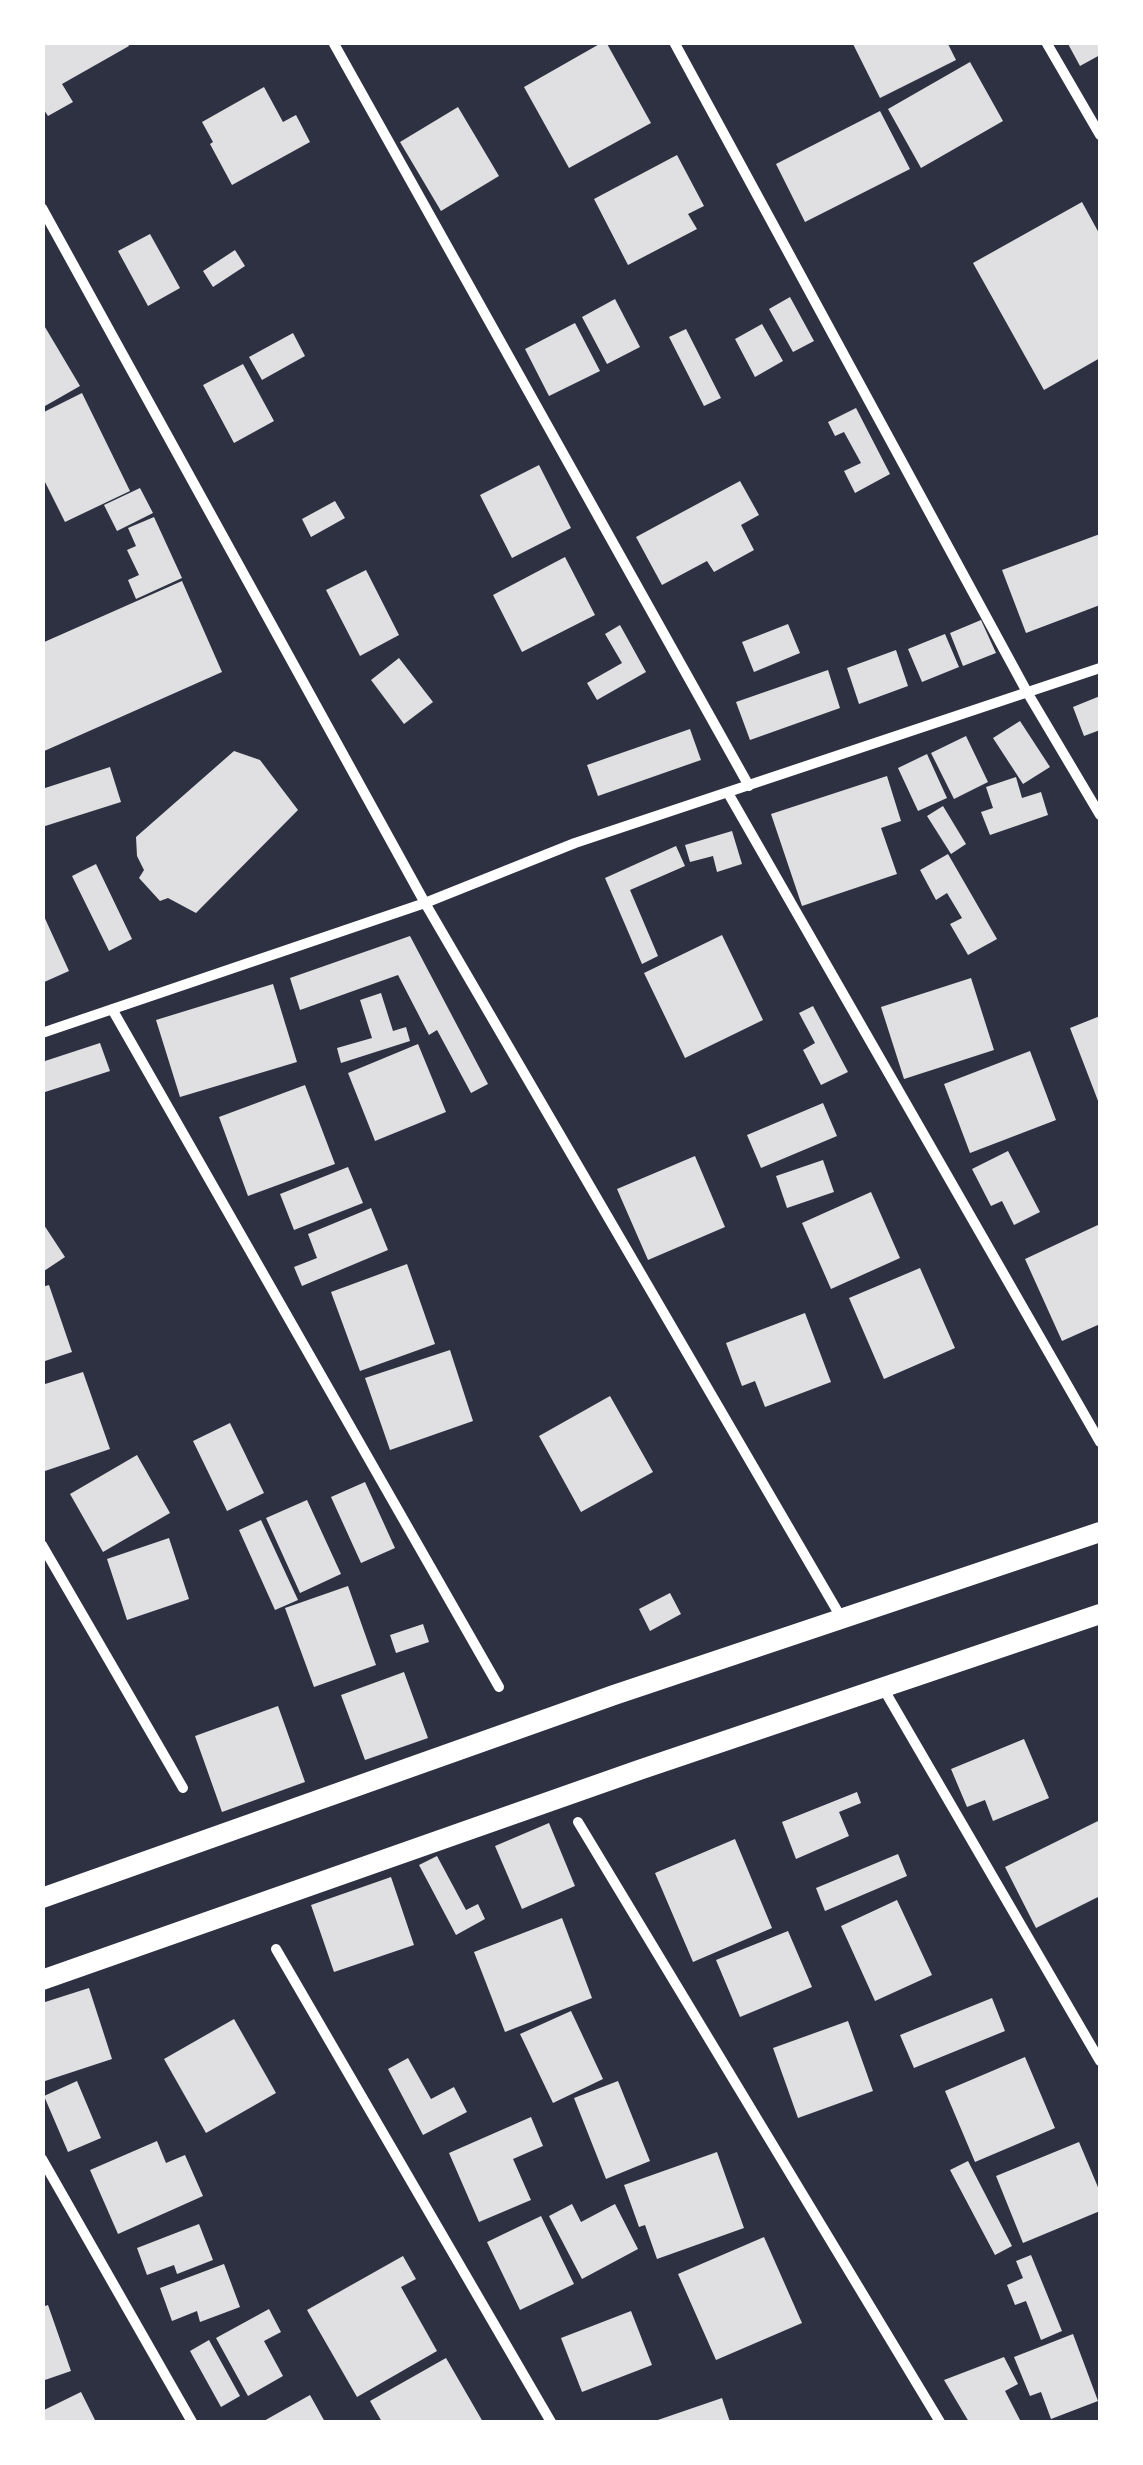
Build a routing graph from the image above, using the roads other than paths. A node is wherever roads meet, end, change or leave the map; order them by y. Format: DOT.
graph roads {
  1 [pos="333,42"];
  2 [pos="674,42"];
  3 [pos="1046,42"];
  4 [pos="1100,135"];
  5 [pos="42,208"];
  6 [pos="1100,668"];
  7 [pos="1027,692"];
  8 [pos="749,786"];
  9 [pos="728,793"];
  10 [pos="1100,815"];
  11 [pos="425,902"];
  12 [pos="112,1009"];
  13 [pos="42,1033"];
  14 [pos="1100,1442"];
  15 [pos="1100,1532"];
  16 [pos="42,1545"];
  17 [pos="1100,1614"];
  18 [pos="842,1619"];
  19 [pos="500,1687"];
  20 [pos="883,1688"];
  21 [pos="183,1788"];
  22 [pos="578,1822"];
  23 [pos="42,1898"];
  24 [pos="276,1949"];
  25 [pos="42,1980"];
  26 [pos="1100,2061"];
  27 [pos="42,2160"];
  28 [pos="192,2422"];
  29 [pos="551,2422"];
  30 [pos="940,2422"];
  1 -- 8 [label="street"];
  2 -- 7 [label="street"];
  3 -- 4 [label="street"];
  5 -- 11 [label="street"];
  6 -- 7 [label="street"];
  7 -- 8 [label="street"];
  7 -- 10 [label="street"];
  8 -- 9 [label="street"];
  9 -- 11 [label="street"];
  9 -- 14 [label="street"];
  11 -- 12 [label="street"];
  11 -- 18 [label="street"];
  12 -- 13 [label="street"];
  12 -- 19 [label="street"];
  15 -- 18 [label="main road"];
  16 -- 21 [label="street"];
  17 -- 20 [label="main road"];
  18 -- 23 [label="main road"];
  20 -- 25 [label="main road"];
  20 -- 26 [label="street"];
  22 -- 30 [label="street"];
  24 -- 29 [label="street"];
  27 -- 28 [label="street"];
}
